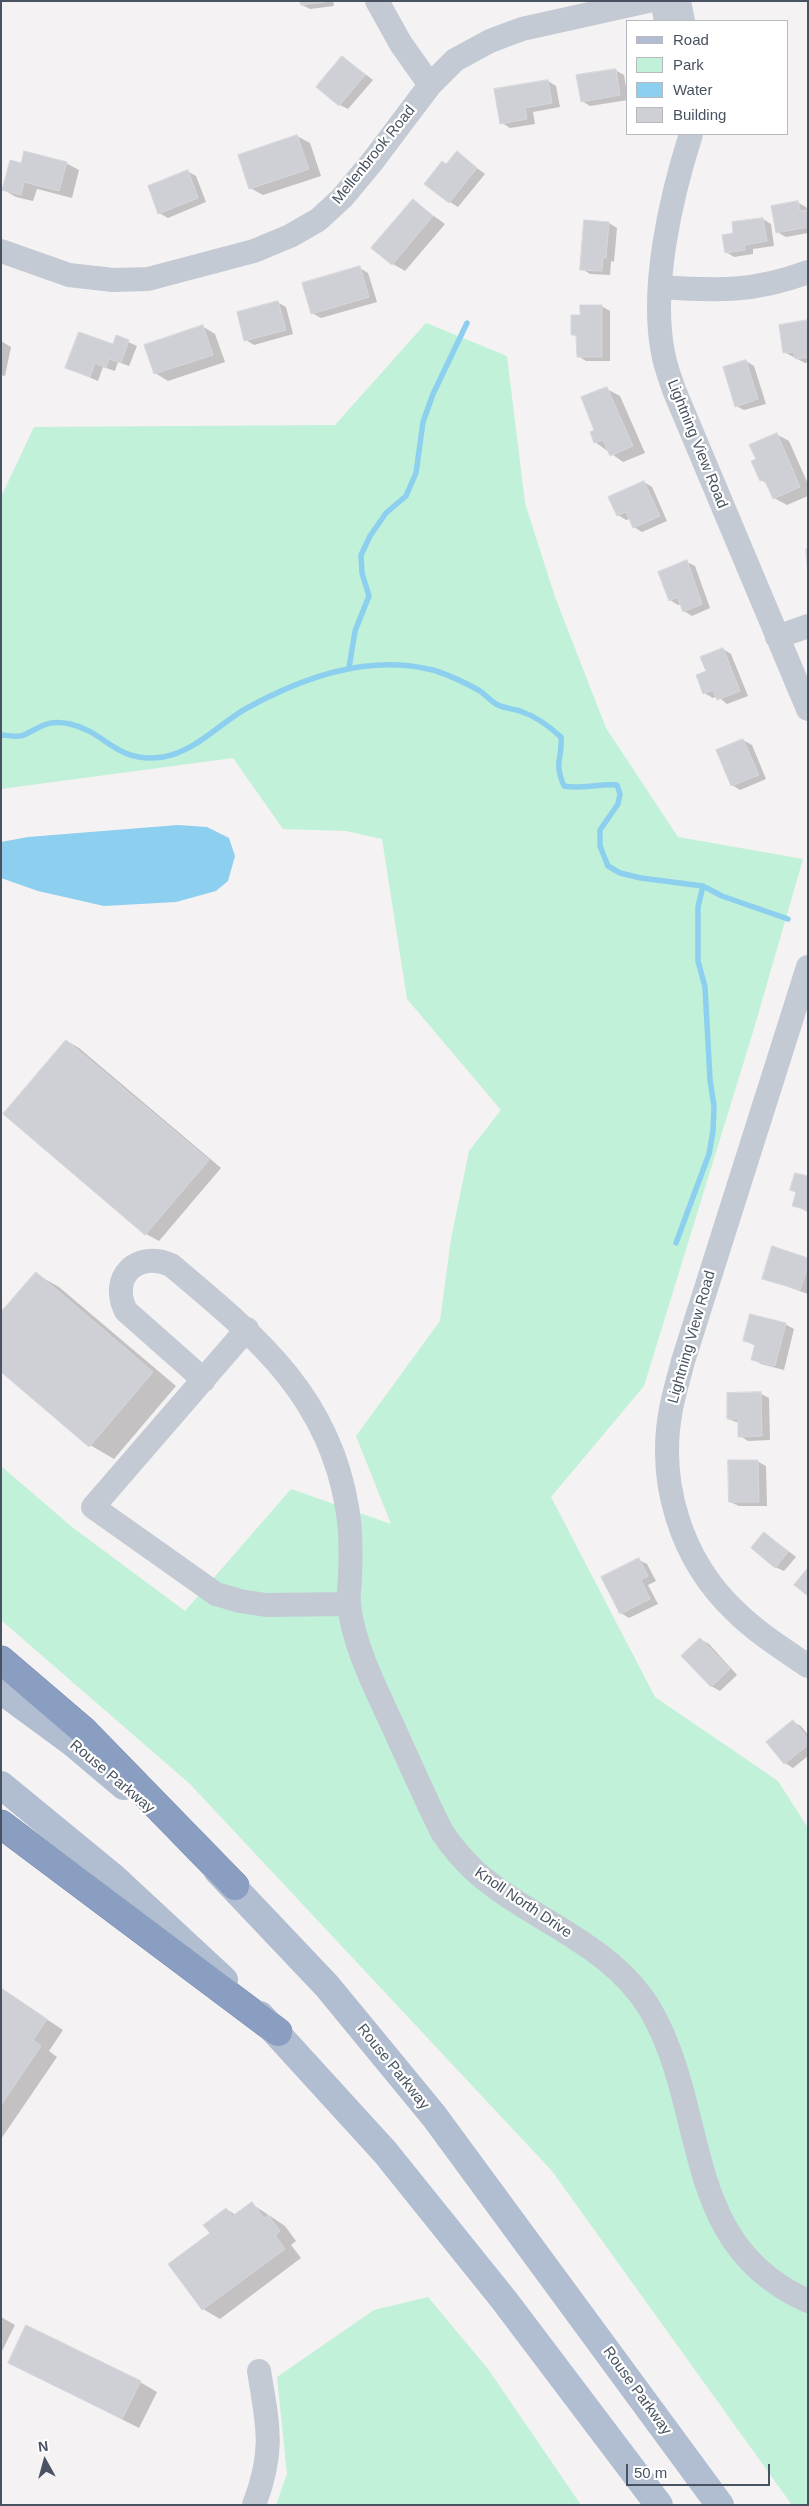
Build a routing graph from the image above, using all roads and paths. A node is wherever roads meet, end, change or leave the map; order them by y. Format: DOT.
graph roads {
  1 [pos="377,1"];
  2 [pos="648,1"];
  3 [pos="662,1"];
  4 [pos="679,1"];
  5 [pos="666,20"];
  6 [pos="683,20"];
  7 [pos="430,85"];
  8 [pos="680,135"];
  9 [pos="691,135"];
  10 [pos="681,164"];
  11 [pos="1,251"];
  12 [pos="808,272"];
  13 [pos="661,287"];
  14 [pos="808,626"];
  15 [pos="777,637"];
  16 [pos="808,709"];
  17 [pos="808,966"];
  18 [pos="247,1329"];
  19 [pos="204,1380"];
  20 [pos="349,1604"];
  21 [pos="1,1660"];
  22 [pos="808,1666"];
  23 [pos="1,1690"];
  24 [pos="1,1785"];
  25 [pos="1,1824"];
  26 [pos="234,1886"];
  27 [pos="278,2032"];
  28 [pos="808,2301"];
  29 [pos="259,2371"];
  30 [pos="716,2498"];
  31 [pos="254,2505"];
  32 [pos="658,2505"];
  1 -- 7 [label="street"];
  2 -- 7 [label="street, Mellenbrook Road"];
  3 -- 5 [label="street"];
  4 -- 6 [label="street"];
  7 -- 11 [label="street, Mellenbrook Road"];
  8 -- 10 [label="street, Lightning View Road"];
  9 -- 10 [label="street, Lightning View Road"];
  10 -- 13 [label="street, Lightning View Road"];
  12 -- 13 [label="street"];
  13 -- 15 [label="street, Lightning View Road"];
  14 -- 15 [label="street"];
  15 -- 16 [label="street, Lightning View Road"];
  17 -- 22 [label="street, Lightning View Road"];
  18 -- 19 [label="street"];
  18 -- 19 [label="street, Knoll North Drive"];
  18 -- 20 [label="street, Knoll North Drive"];
  19 -- 20 [label="street"];
  20 -- 28 [label="street, Knoll North Drive"];
  21 -- 26 [label="highway"];
  23 -- 26 [label="main road, Rouse Parkway"];
  24 -- 27 [label="main road"];
  25 -- 27 [label="highway"];
  26 -- 30 [label="main road, Rouse Parkway"];
  27 -- 32 [label="main road"];
  29 -- 31 [label="street"];
}
